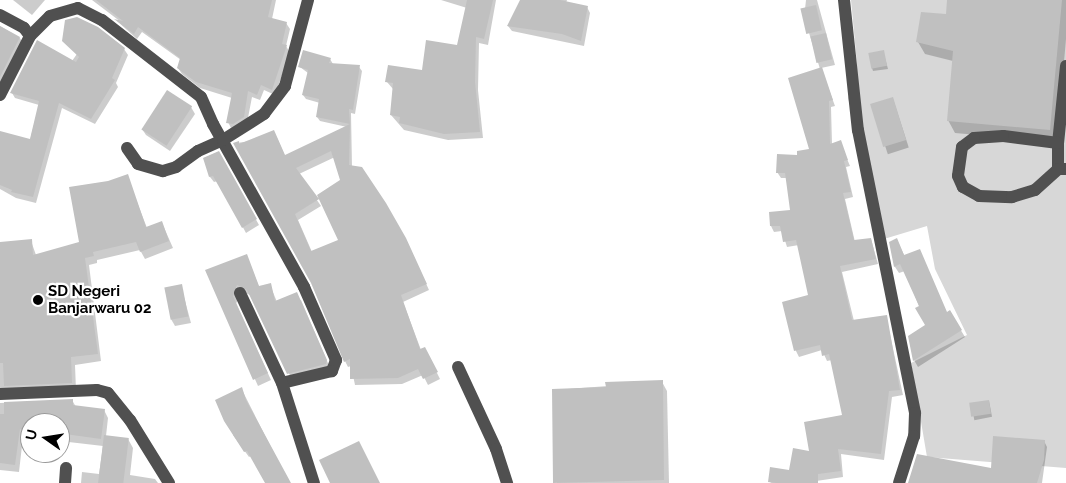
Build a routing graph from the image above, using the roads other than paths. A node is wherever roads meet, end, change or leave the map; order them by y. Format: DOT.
graph roads {
  1 [pos="308,0"];
  2 [pos="844,0"];
  3 [pos="0,15"];
  4 [pos="30,36"];
  5 [pos="1066,66"];
  6 [pos="0,95"];
  7 [pos="223,140"];
  8 [pos="1058,143"];
  9 [pos="127,148"];
  10 [pos="1062,169"];
  11 [pos="240,294"];
  12 [pos="458,368"];
  13 [pos="282,383"];
  14 [pos="0,394"];
  15 [pos="66,468"];
  16 [pos="65,483"];
  17 [pos="169,483"];
  18 [pos="314,483"];
  19 [pos="507,483"];
  20 [pos="899,483"];
  1 -- 7 [label="street"];
  2 -- 20 [label="street"];
  3 -- 4 [label="street"];
  4 -- 6 [label="street"];
  4 -- 7 [label="street"];
  5 -- 8 [label="street"];
  7 -- 9 [label="street"];
  7 -- 13 [label="street"];
  8 -- 10 [label="street"];
  8 -- 10 [label="street"];
  11 -- 13 [label="street"];
  12 -- 19 [label="street"];
  13 -- 18 [label="street"];
  14 -- 17 [label="street"];
  15 -- 16 [label="street"];
}
